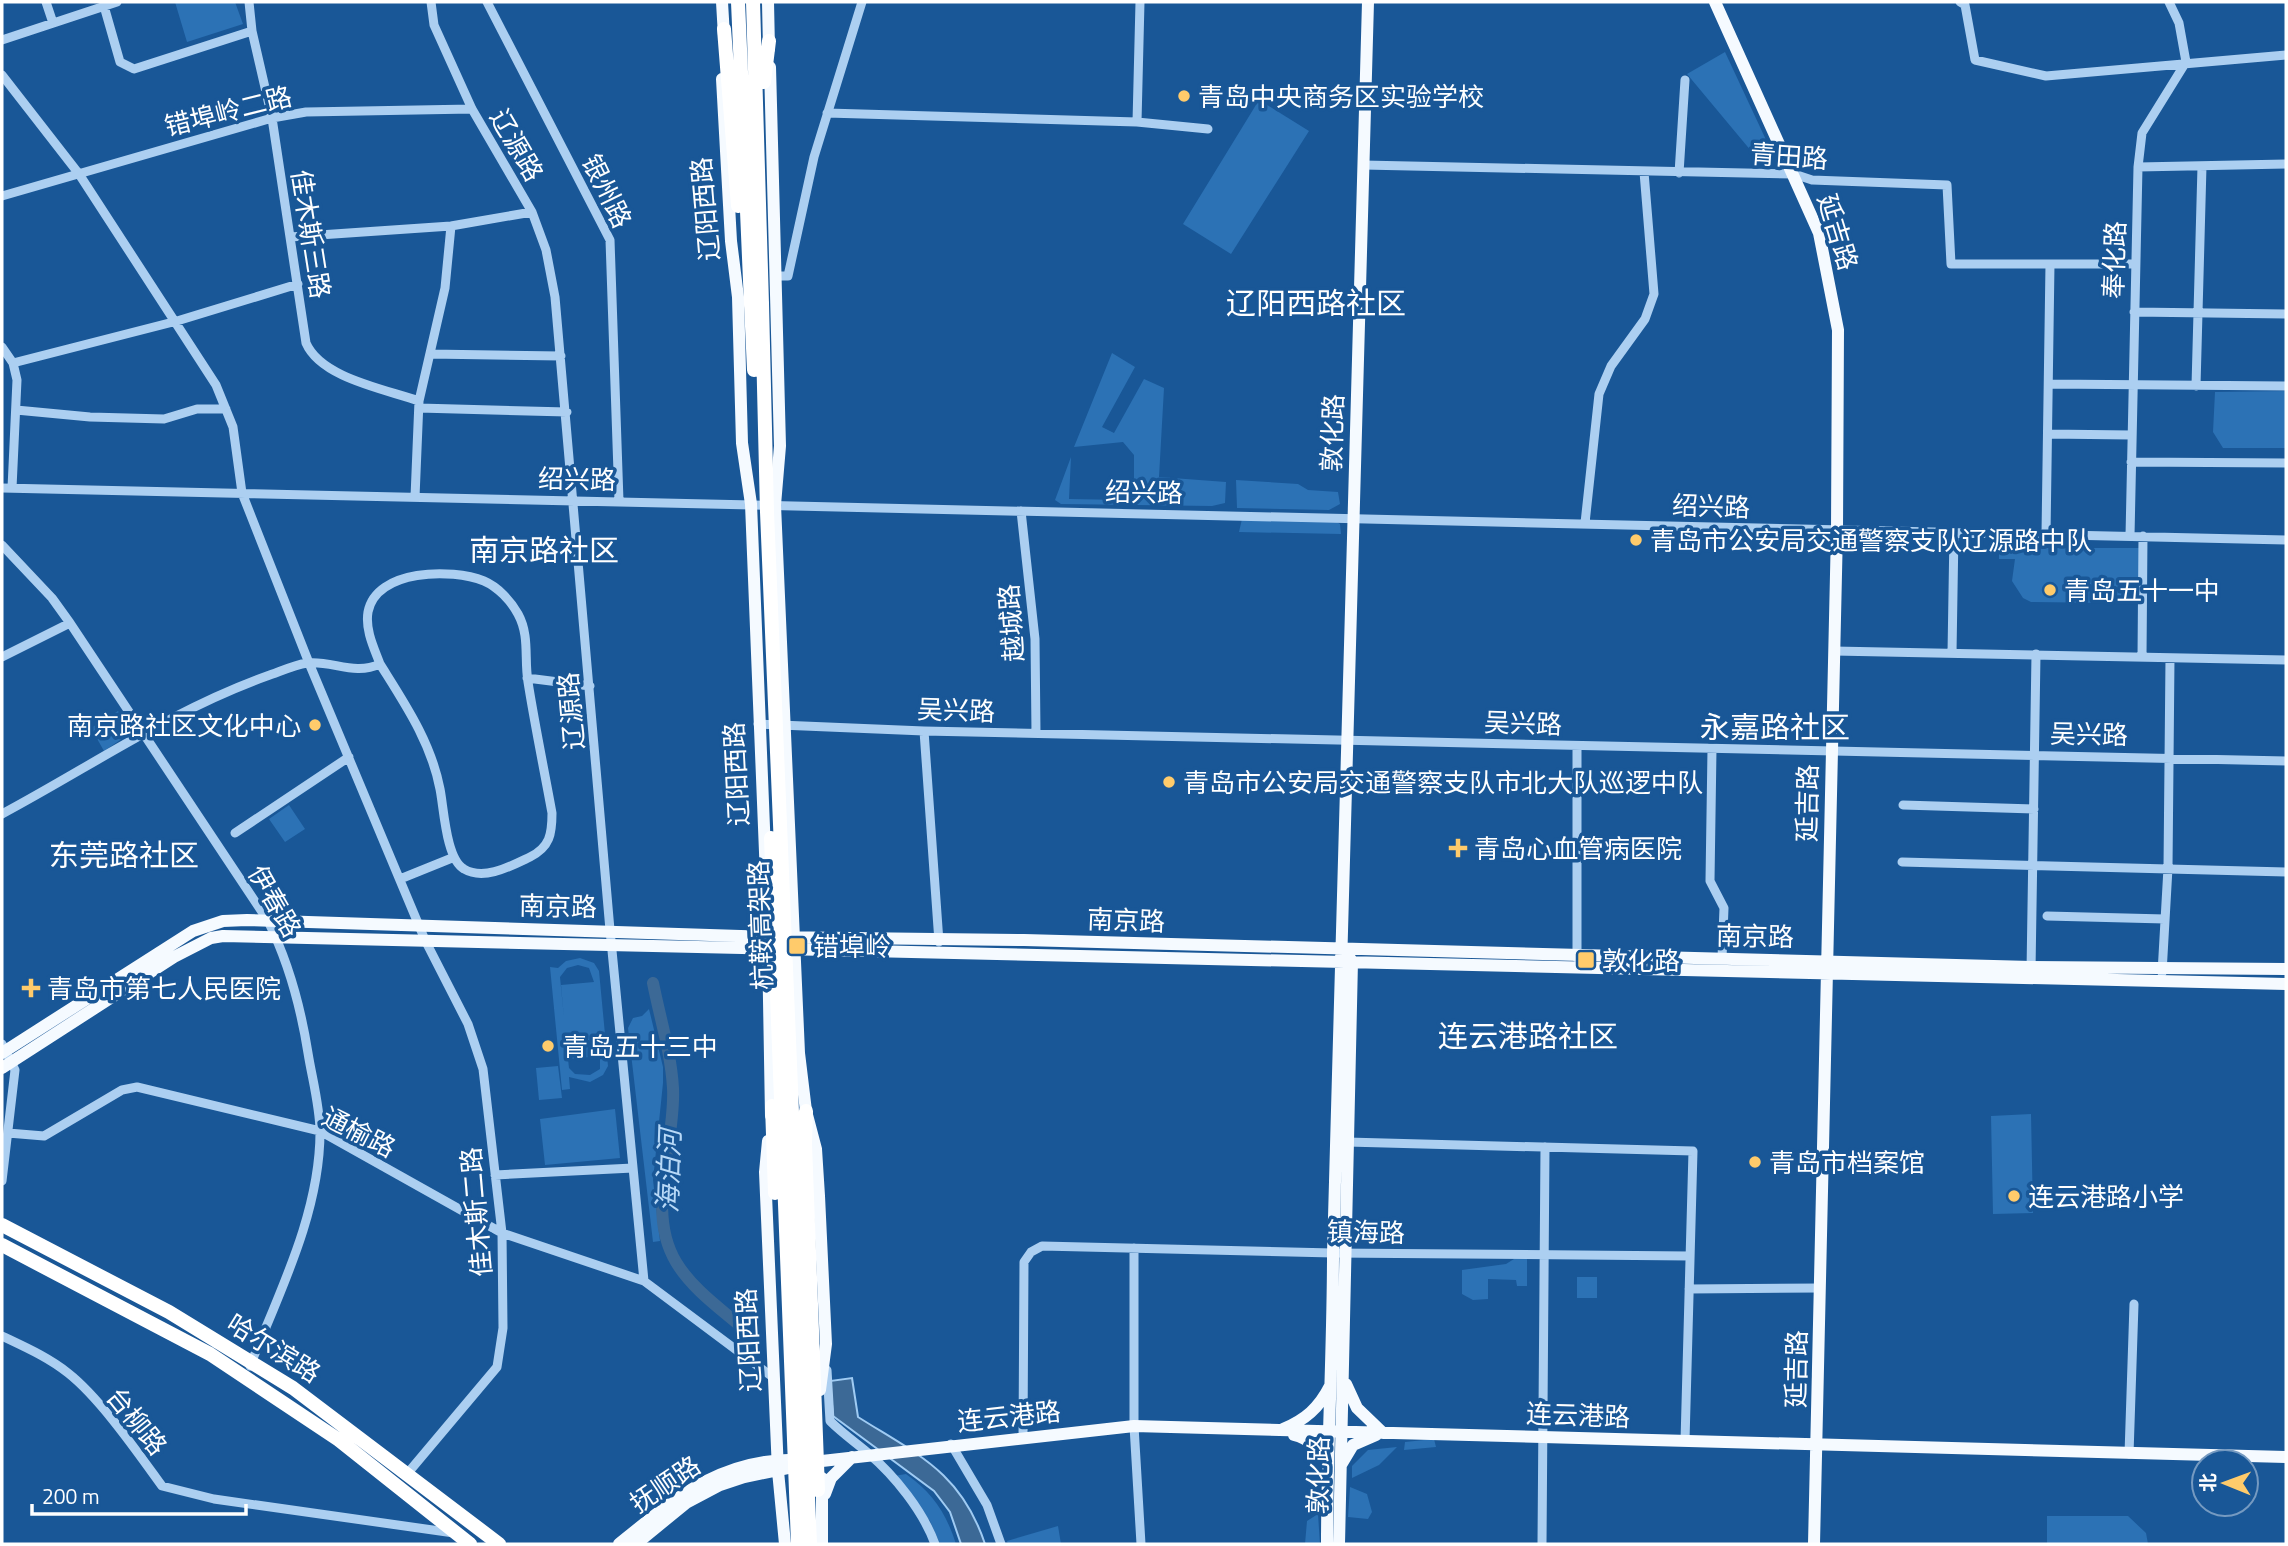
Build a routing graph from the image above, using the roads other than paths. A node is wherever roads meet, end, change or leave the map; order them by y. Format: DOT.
graph roads {
  1 [pos="46,2"];
  2 [pos="117,2"];
  3 [pos="249,2"];
  4 [pos="430,2"];
  5 [pos="487,2"];
  6 [pos="722,2"];
  7 [pos="738,2"];
  8 [pos="753,2"];
  9 [pos="768,2"];
  10 [pos="862,2"];
  11 [pos="1140,2"];
  12 [pos="1368,2"];
  13 [pos="1716,2"];
  14 [pos="1960,2"];
  15 [pos="2169,2"];
  16 [pos="104,6"];
  17 [pos="53,23"];
  18 [pos="724,29"];
  19 [pos="252,31"];
  20 [pos="2,40"];
  21 [pos="769,41"];
  22 [pos="2286,55"];
  23 [pos="2186,62"];
  24 [pos="2,75"];
  25 [pos="1685,80"];
  26 [pos="472,109"];
  27 [pos="827,113"];
  28 [pos="272,118"];
  29 [pos="1137,122"];
  30 [pos="1208,129"];
  31 [pos="2286,164"];
  32 [pos="1363,166"];
  33 [pos="2202,166"];
  34 [pos="2138,167"];
  35 [pos="1644,172"];
  36 [pos="1679,173"];
  37 [pos="79,174"];
  38 [pos="1794,174"];
  39 [pos="2,196"];
  40 [pos="532,212"];
  41 [pos="451,226"];
  42 [pos="290,237"];
  43 [pos="2050,264"];
  44 [pos="2135,264"];
  45 [pos="762,276"];
  46 [pos="777,276"];
  47 [pos="298,284"];
  48 [pos="756,304"];
  49 [pos="2134,312"];
  50 [pos="2199,313"];
  51 [pos="2286,314"];
  52 [pos="177,321"];
  53 [pos="2,347"];
  54 [pos="430,354"];
  55 [pos="561,356"];
  56 [pos="13,363"];
  57 [pos="2049,384"];
  58 [pos="2132,386"];
  59 [pos="2196,386"];
  60 [pos="2286,387"];
  61 [pos="419,405"];
  62 [pos="226,409"];
  63 [pos="16,410"];
  64 [pos="567,412"];
  65 [pos="2048,434"];
  66 [pos="2131,435"];
  67 [pos="2131,462"];
  68 [pos="2286,463"];
  69 [pos="7,488"];
  70 [pos="242,493"];
  71 [pos="415,497"];
  72 [pos="574,501"];
  73 [pos="619,501"];
  74 [pos="751,504"];
  75 [pos="775,505"];
  76 [pos="1021,510"];
  77 [pos="1352,516"];
  78 [pos="1585,523"];
  79 [pos="1837,530"];
  80 [pos="1954,532"];
  81 [pos="2046,534"];
  82 [pos="2130,536"];
  83 [pos="2143,536"];
  84 [pos="2286,540"];
  85 [pos="2,545"];
  86 [pos="70,623"];
  87 [pos="1834,651"];
  88 [pos="1952,653"];
  89 [pos="2036,654"];
  90 [pos="2,657"];
  91 [pos="2142,657"];
  92 [pos="2170,658"];
  93 [pos="2286,660"];
  94 [pos="309,663"];
  95 [pos="380,664"];
  96 [pos="527,678"];
  97 [pos="590,686"];
  98 [pos="758,724"];
  99 [pos="785,725"];
  100 [pos="924,731"];
  101 [pos="141,733"];
  102 [pos="1036,733"];
  103 [pos="1347,738"];
  104 [pos="1577,746"];
  105 [pos="1712,749"];
  106 [pos="1831,751"];
  107 [pos="2035,754"];
  108 [pos="349,757"];
  109 [pos="2166,757"];
  110 [pos="2286,761"];
  111 [pos="1903,805"];
  112 [pos="2034,809"];
  113 [pos="2,814"];
  114 [pos="235,833"];
  115 [pos="452,858"];
  116 [pos="1902,862"];
  117 [pos="2033,864"];
  118 [pos="2168,868"];
  119 [pos="2286,872"];
  120 [pos="400,879"];
  121 [pos="2047,916"];
  122 [pos="2165,919"];
  123 [pos="268,921"];
  124 [pos="421,927"];
  125 [pos="610,930"];
  126 [pos="276,937"];
  127 [pos="425,940"];
  128 [pos="768,943"];
  129 [pos="796,943"];
  130 [pos="611,944"];
  131 [pos="940,945"];
  132 [pos="1345,957"];
  133 [pos="1722,958"];
  134 [pos="1577,960"];
  135 [pos="1827,967"];
  136 [pos="2162,968"];
  137 [pos="2286,969"];
  138 [pos="2031,973"];
  139 [pos="2162,982"];
  140 [pos="2286,984"];
  141 [pos="5,1056"];
  142 [pos="772,1106"];
  143 [pos="806,1111"];
  144 [pos="320,1131"];
  145 [pos="8,1133"];
  146 [pos="1347,1142"];
  147 [pos="1545,1147"];
  148 [pos="633,1168"];
  149 [pos="495,1175"];
  150 [pos="2,1181"];
  151 [pos="2,1226"];
  152 [pos="502,1233"];
  153 [pos="2,1245"];
  154 [pos="1134,1248"];
  155 [pos="1338,1253"];
  156 [pos="1545,1256"];
  157 [pos="1690,1256"];
  158 [pos="644,1281"];
  159 [pos="1820,1288"];
  160 [pos="1689,1289"];
  161 [pos="2134,1304"];
  162 [pos="2,1336"];
  163 [pos="252,1362"];
  164 [pos="773,1372"];
  165 [pos="246,1377"];
  166 [pos="1339,1380"];
  167 [pos="825,1420"];
  168 [pos="1134,1426"];
  169 [pos="1276,1431"];
  170 [pos="1334,1432"];
  171 [pos="1383,1433"];
  172 [pos="1545,1437"];
  173 [pos="1023,1438"];
  174 [pos="1685,1441"];
  175 [pos="1817,1443"];
  176 [pos="946,1445"];
  177 [pos="2129,1454"];
  178 [pos="870,1455"];
  179 [pos="852,1457"];
  180 [pos="2286,1457"];
  181 [pos="822,1461"];
  182 [pos="778,1465"];
  183 [pos="1333,1469"];
  184 [pos="407,1474"];
  185 [pos="823,1501"];
  186 [pos="458,1534"];
  187 [pos="470,1544"];
  188 [pos="499,1544"];
  189 [pos="619,1544"];
  190 [pos="636,1544"];
  191 [pos="785,1544"];
  192 [pos="795,1544"];
  193 [pos="813,1544"];
  194 [pos="822,1544"];
  195 [pos="935,1544"];
  196 [pos="1001,1544"];
  197 [pos="1141,1544"];
  198 [pos="1327,1544"];
  199 [pos="1339,1544"];
  200 [pos="1542,1544"];
  201 [pos="1814,1544"];
  1 -- 17 [label="street"];
  2 -- 16 [label="street"];
  3 -- 19 [label="street, 佳木斯三路"];
  4 -- 26 [label="street, 辽源路"];
  5 -- 73 [label="street, 银州路"];
  6 -- 18 [label="main road, 辽阳西路"];
  7 -- 48 [label="highway, 辽阳西路"];
  8 -- 45 [label="highway, 辽阳西路"];
  9 -- 21 [label="main road, 辽阳西路"];
  10 -- 27 [label="street"];
  11 -- 29 [label="street"];
  12 -- 32 [label="main road, 敦化路"];
  13 -- 38 [label="main road, 延吉路"];
  14 -- 23 [label="street"];
  15 -- 23 [label="street"];
  16 -- 17 [label="street"];
  16 -- 19 [label="street"];
  17 -- 20 [label="street"];
  18 -- 48 [label="highway"];
  18 -- 74 [label="main road, 辽阳西路"];
  19 -- 28 [label="street, 佳木斯三路"];
  21 -- 45 [label="highway"];
  21 -- 46 [label="main road, 辽阳西路"];
  22 -- 23 [label="street"];
  23 -- 34 [label="street, 奉化路"];
  24 -- 37 [label="street, 佳木斯二路"];
  25 -- 36 [label="street"];
  26 -- 28 [label="street, 错埠岭二路"];
  26 -- 40 [label="street, 辽源路"];
  27 -- 29 [label="street"];
  27 -- 46 [label="street"];
  28 -- 37 [label="street, 错埠岭二路"];
  28 -- 42 [label="street, 佳木斯三路"];
  29 -- 30 [label="street"];
  31 -- 33 [label="street"];
  32 -- 35 [label="street, 青田路"];
  32 -- 77 [label="main road, 敦化路"];
  33 -- 34 [label="street"];
  33 -- 50 [label="street"];
  34 -- 44 [label="street, 奉化路"];
  35 -- 36 [label="street, 青田路"];
  35 -- 78 [label="street"];
  36 -- 38 [label="street, 青田路"];
  37 -- 39 [label="street, 错埠岭二路"];
  37 -- 52 [label="street, 佳木斯二路"];
  38 -- 43 [label="street, 青田路"];
  38 -- 79 [label="main road, 延吉路"];
  40 -- 41 [label="street"];
  40 -- 55 [label="street, 辽源路"];
  41 -- 42 [label="street"];
  41 -- 54 [label="street"];
  42 -- 47 [label="street, 佳木斯三路"];
  43 -- 44 [label="street, 青田路"];
  43 -- 57 [label="street"];
  44 -- 49 [label="street, 奉化路"];
  45 -- 48 [label="highway, 辽阳西路"];
  46 -- 75 [label="main road, 辽阳西路"];
  47 -- 52 [label="street"];
  47 -- 61 [label="street, 佳木斯三路"];
  48 -- 192 [label="highway, 杭鞍高架路, bridge"];
  48 -- 193 [label="highway, 杭鞍高架路, bridge"];
  49 -- 50 [label="street"];
  49 -- 58 [label="street, 奉化路"];
  50 -- 51 [label="street"];
  50 -- 59 [label="street"];
  52 -- 56 [label="street"];
  52 -- 62 [label="street, 佳木斯二路"];
  53 -- 56 [label="street"];
  54 -- 55 [label="street"];
  54 -- 61 [label="street"];
  55 -- 64 [label="street, 辽源路"];
  56 -- 63 [label="street"];
  57 -- 58 [label="street"];
  57 -- 65 [label="street"];
  58 -- 59 [label="street"];
  58 -- 66 [label="street, 奉化路"];
  59 -- 60 [label="street"];
  61 -- 64 [label="street, 佳木斯三路"];
  61 -- 71 [label="street"];
  62 -- 63 [label="street"];
  62 -- 70 [label="street, 佳木斯二路"];
  63 -- 69 [label="street"];
  64 -- 72 [label="street, 辽源路"];
  65 -- 66 [label="street"];
  65 -- 81 [label="street"];
  66 -- 67 [label="street, 奉化路"];
  67 -- 68 [label="street"];
  67 -- 82 [label="street, 奉化路"];
  69 -- 70 [label="street, 绍兴路"];
  70 -- 71 [label="street, 绍兴路"];
  70 -- 94 [label="street, 佳木斯二路"];
  71 -- 72 [label="street, 绍兴路"];
  72 -- 73 [label="street, 绍兴路"];
  72 -- 97 [label="street, 辽源路"];
  73 -- 74 [label="street, 绍兴路"];
  74 -- 75 [label="street, 绍兴路"];
  74 -- 98 [label="main road, 辽阳西路"];
  75 -- 76 [label="street, 绍兴路"];
  75 -- 99 [label="main road, 辽阳西路"];
  76 -- 77 [label="street, 绍兴路"];
  76 -- 102 [label="street, 越城路"];
  77 -- 78 [label="street, 绍兴路"];
  77 -- 103 [label="main road, 敦化路"];
  78 -- 79 [label="street, 绍兴路"];
  79 -- 80 [label="street, 绍兴路"];
  79 -- 87 [label="main road, 延吉路"];
  80 -- 81 [label="street, 绍兴路"];
  80 -- 88 [label="street"];
  81 -- 82 [label="street, 绍兴路"];
  82 -- 83 [label="street, 绍兴路"];
  83 -- 84 [label="street, 绍兴路"];
  83 -- 91 [label="street"];
  85 -- 86 [label="street, 伊春路"];
  86 -- 90 [label="street"];
  86 -- 101 [label="street, 伊春路"];
  87 -- 88 [label="street"];
  87 -- 106 [label="main road, 延吉路"];
  88 -- 89 [label="street"];
  89 -- 91 [label="street"];
  89 -- 107 [label="street"];
  91 -- 92 [label="street"];
  92 -- 93 [label="street"];
  92 -- 109 [label="street"];
  94 -- 95 [label="street"];
  94 -- 101 [label="street"];
  94 -- 108 [label="street, 佳木斯二路"];
  95 -- 96 [label="street"];
  95 -- 115 [label="street"];
  96 -- 97 [label="street"];
  96 -- 115 [label="street"];
  97 -- 125 [label="street, 辽源路"];
  98 -- 99 [label="street, 吴兴路"];
  98 -- 128 [label="main road, 辽阳西路"];
  99 -- 100 [label="street, 吴兴路"];
  99 -- 129 [label="main road, 辽阳西路"];
  100 -- 102 [label="street, 吴兴路"];
  100 -- 131 [label="street"];
  101 -- 113 [label="street"];
  101 -- 123 [label="street, 伊春路"];
  102 -- 103 [label="street, 吴兴路"];
  103 -- 104 [label="street, 吴兴路"];
  103 -- 132 [label="main road, 敦化路"];
  104 -- 105 [label="street, 吴兴路"];
  104 -- 134 [label="street"];
  105 -- 106 [label="street, 吴兴路"];
  105 -- 133 [label="street"];
  106 -- 107 [label="street, 吴兴路"];
  106 -- 135 [label="main road, 延吉路"];
  107 -- 109 [label="street, 吴兴路"];
  107 -- 112 [label="street"];
  108 -- 114 [label="street"];
  108 -- 120 [label="street, 佳木斯二路"];
  109 -- 110 [label="street, 吴兴路"];
  109 -- 118 [label="street"];
  111 -- 112 [label="street"];
  112 -- 117 [label="street"];
  115 -- 120 [label="street"];
  116 -- 117 [label="street"];
  117 -- 118 [label="street"];
  117 -- 138 [label="street"];
  118 -- 119 [label="street"];
  118 -- 122 [label="street"];
  120 -- 124 [label="street, 佳木斯二路"];
  121 -- 122 [label="street"];
  122 -- 136 [label="street"];
  123 -- 124 [label="main road, 南京路"];
  123 -- 126 [label="street, 伊春路"];
  123 -- 141 [label="main road, 南京路"];
  124 -- 125 [label="main road, 南京路"];
  124 -- 127 [label="street, 佳木斯二路"];
  125 -- 128 [label="main road, 南京路"];
  125 -- 130 [label="street, 辽源路"];
  126 -- 127 [label="main road, 南京路"];
  126 -- 141 [label="main road, 南京路"];
  126 -- 144 [label="street, 伊春路"];
  127 -- 130 [label="main road, 南京路"];
  127 -- 149 [label="street, 佳木斯二路"];
  128 -- 129 [label="main road, 南京路"];
  128 -- 130 [label="main road, 南京路"];
  128 -- 142 [label="main road, 辽阳西路"];
  129 -- 131 [label="main road, 南京路"];
  129 -- 143 [label="main road, 辽阳西路"];
  130 -- 148 [label="street, 辽源路"];
  131 -- 132 [label="main road, 南京路"];
  132 -- 134 [label="main road, 南京路"];
  132 -- 146 [label="main road, 敦化路"];
  132 -- 155 [label="main road, 敦化路"];
  133 -- 134 [label="main road, 南京路"];
  133 -- 135 [label="main road, 南京路"];
  134 -- 135 [label="main road, 南京路"];
  135 -- 138 [label="main road, 南京路"];
  135 -- 159 [label="main road, 延吉路"];
  136 -- 137 [label="main road, 南京路"];
  136 -- 138 [label="main road, 南京路"];
  136 -- 139 [label="street"];
  138 -- 139 [label="main road, 南京路"];
  139 -- 140 [label="main road, 南京路"];
  141 -- 145 [label="street"];
  142 -- 164 [label="main road, 辽阳西路"];
  142 -- 192 [label="highway"];
  143 -- 167 [label="main road, 辽阳西路"];
  143 -- 193 [label="highway, bridge"];
  144 -- 145 [label="street, 通榆路"];
  144 -- 152 [label="street, 通榆路"];
  144 -- 163 [label="street, 伊春路"];
  145 -- 150 [label="street"];
  146 -- 147 [label="street"];
  146 -- 155 [label="main road, 敦化路"];
  147 -- 156 [label="street"];
  147 -- 157 [label="street"];
  148 -- 149 [label="street"];
  148 -- 158 [label="street, 辽源路"];
  149 -- 152 [label="street, 佳木斯二路"];
  151 -- 163 [label="highway, 哈尔滨路"];
  152 -- 158 [label="street, 通榆路"];
  152 -- 184 [label="street, 佳木斯二路"];
  153 -- 165 [label="highway, 哈尔滨路"];
  154 -- 155 [label="street, 镇海路"];
  154 -- 168 [label="street"];
  154 -- 173 [label="street, 镇海路"];
  155 -- 156 [label="street, 镇海路"];
  155 -- 166 [label="main road, 敦化路"];
  156 -- 157 [label="street, 镇海路"];
  156 -- 172 [label="street"];
  157 -- 160 [label="street"];
  158 -- 164 [label="street"];
  159 -- 160 [label="street"];
  159 -- 175 [label="main road, 延吉路"];
  160 -- 174 [label="street"];
  161 -- 177 [label="street"];
  162 -- 186 [label="street, 台柳路"];
  163 -- 165 [label="street, 伊春路"];
  163 -- 184 [label="highway, 哈尔滨路"];
  164 -- 182 [label="main road, 辽阳西路"];
  165 -- 186 [label="highway, 哈尔滨路"];
  166 -- 169 [label="main road"];
  166 -- 170 [label="main road, 敦化路"];
  166 -- 171 [label="main road"];
  167 -- 178 [label="street"];
  167 -- 181 [label="main road, 辽阳西路"];
  168 -- 169 [label="main road, 连云港路"];
  168 -- 173 [label="main road, 连云港路"];
  168 -- 197 [label="street"];
  169 -- 170 [label="main road, 连云港路"];
  169 -- 183 [label="main road"];
  170 -- 171 [label="main road, 连云港路"];
  170 -- 183 [label="main road, 敦化路"];
  171 -- 172 [label="main road, 连云港路"];
  171 -- 183 [label="main road"];
  172 -- 174 [label="main road, 连云港路"];
  172 -- 200 [label="street"];
  173 -- 176 [label="main road, 连云港路"];
  174 -- 175 [label="main road, 连云港路"];
  175 -- 177 [label="main road, 连云港路"];
  175 -- 201 [label="main road, 延吉路"];
  176 -- 178 [label="main road, 连云港路"];
  176 -- 196 [label="street"];
  177 -- 180 [label="main road, 连云港路"];
  178 -- 179 [label="main road, 抚顺路"];
  178 -- 195 [label="street"];
  179 -- 181 [label="main road, 抚顺路"];
  179 -- 185 [label="main road"];
  181 -- 182 [label="main road, 抚顺路"];
  181 -- 185 [label="main road, 辽阳西路"];
  182 -- 189 [label="main road, 抚顺路"];
  182 -- 190 [label="main road, 抚顺路"];
  182 -- 191 [label="main road, 辽阳西路"];
  183 -- 198 [label="main road, 敦化路"];
  183 -- 199 [label="main road, 敦化路"];
  184 -- 188 [label="highway, 哈尔滨路"];
  185 -- 194 [label="main road, 辽阳西路"];
  186 -- 187 [label="highway, 哈尔滨路"];
}
